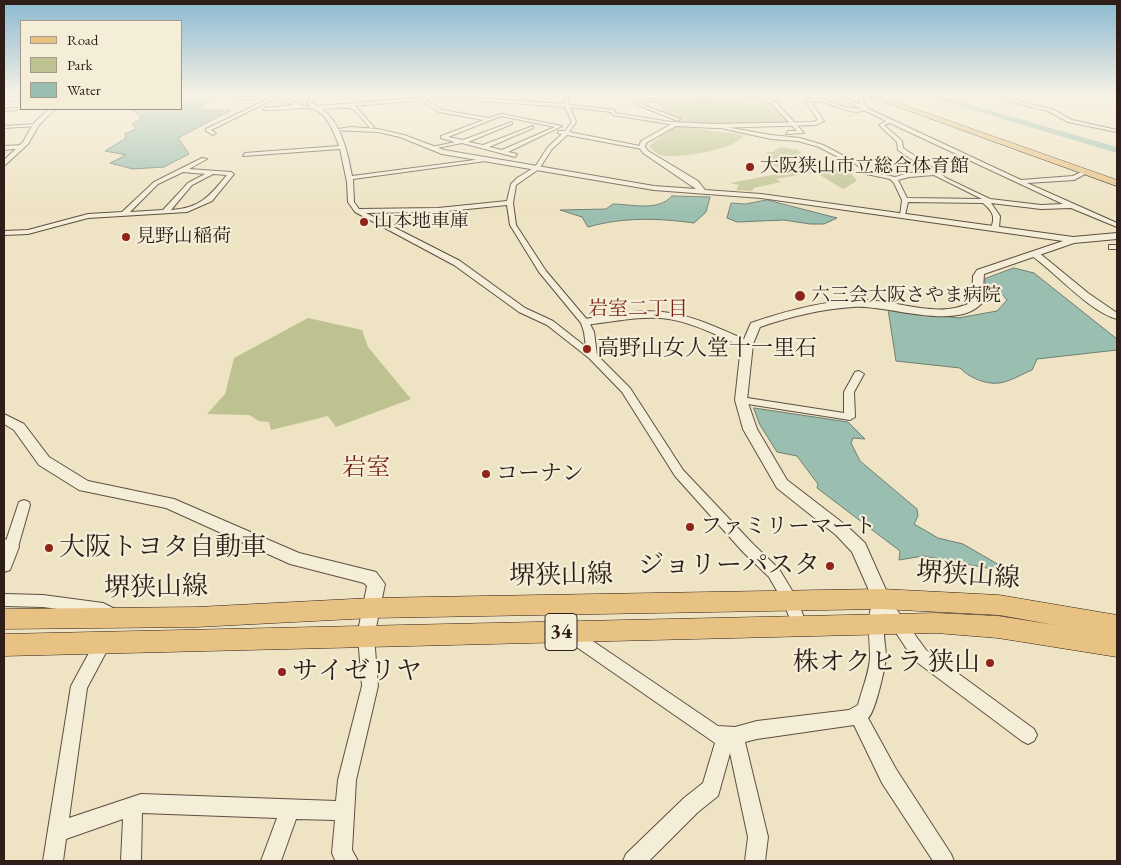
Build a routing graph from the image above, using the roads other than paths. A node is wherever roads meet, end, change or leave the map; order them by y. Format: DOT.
graph roads {
  1 [pos="32,134"];
  2 [pos="337,134"];
  3 [pos="396,134"];
  4 [pos="451,134"];
  5 [pos="483,134"];
  6 [pos="514,134"];
  7 [pos="542,134"];
  8 [pos="564,134"];
  9 [pos="572,134"];
  10 [pos="654,134"];
  11 [pos="759,134"];
  12 [pos="892,134"];
  13 [pos="919,134"];
  14 [pos="979,134"];
  15 [pos="465,142"];
  16 [pos="23,146"];
  17 [pos="341,147"];
  18 [pos="484,147"];
  19 [pos="4,148"];
  20 [pos="434,148"];
  21 [pos="642,148"];
  22 [pos="503,152"];
  23 [pos="245,154"];
  24 [pos="515,155"];
  25 [pos="204,159"];
  26 [pos="490,160"];
  27 [pos="4,164"];
  28 [pos="537,168"];
  29 [pos="182,170"];
  30 [pos="213,172"];
  31 [pos="1086,172"];
  32 [pos="939,173"];
  33 [pos="349,178"];
  34 [pos="895,179"];
  35 [pos="1018,181"];
  36 [pos="1117,183"];
  37 [pos="702,191"];
  38 [pos="905,200"];
  39 [pos="988,201"];
  40 [pos="510,203"];
  41 [pos="1072,206"];
  42 [pos="357,211"];
  43 [pos="165,212"];
  44 [pos="124,214"];
  45 [pos="902,214"];
  46 [pos="1117,224"];
  47 [pos="995,228"];
  48 [pos="4,233"];
  49 [pos="1073,240"];
  50 [pos="1116,243"];
  51 [pos="1035,254"];
  52 [pos="1117,316"];
  53 [pos="585,322"];
  54 [pos="747,344"];
  55 [pos="592,356"];
  56 [pos="859,374"];
  57 [pos="741,400"];
  58 [pos="4,418"];
  59 [pos="24,505"];
  60 [pos="8,546"];
  61 [pos="4,565"];
  62 [pos="881,599"];
  63 [pos="4,600"];
  64 [pos="791,600"];
  65 [pos="372,608"];
  66 [pos="116,617"];
  67 [pos="4,620"];
  68 [pos="887,625"];
  69 [pos="1117,626"];
  70 [pos="800,628"];
  71 [pos="567,632"];
  72 [pos="366,636"];
  73 [pos="102,643"];
  74 [pos="4,645"];
  75 [pos="1117,646"];
  76 [pos="857,714"];
  77 [pos="1028,735"];
  78 [pos="730,736"];
  79 [pos="133,806"];
  80 [pos="290,809"];
  81 [pos="346,811"];
  82 [pos="57,832"];
  83 [pos="53,861"];
  84 [pos="131,861"];
  85 [pos="271,861"];
  86 [pos="348,861"];
  87 [pos="632,861"];
  88 [pos="755,861"];
  89 [pos="944,861"];
  1 -- 16 [label="street"];
  2 -- 17 [label="street"];
  3 -- 20 [label="street"];
  4 -- 15 [label="street"];
  5 -- 15 [label="street"];
  6 -- 18 [label="street"];
  7 -- 22 [label="street"];
  8 -- 28 [label="street"];
  9 -- 21 [label="street"];
  10 -- 21 [label="street"];
  11 -- 34 [label="street"];
  12 -- 32 [label="street"];
  13 -- 35 [label="street"];
  14 -- 31 [label="main road"];
  15 -- 18 [label="street"];
  15 -- 20 [label="street"];
  16 -- 19 [label="street"];
  16 -- 27 [label="street"];
  17 -- 23 [label="street"];
  17 -- 33 [label="street"];
  18 -- 22 [label="street"];
  20 -- 26 [label="street"];
  21 -- 37 [label="street"];
  22 -- 24 [label="street"];
  25 -- 29 [label="street"];
  26 -- 28 [label="street"];
  26 -- 33 [label="street"];
  28 -- 37 [label="street"];
  28 -- 40 [label="street"];
  29 -- 30 [label="street"];
  29 -- 44 [label="street"];
  30 -- 43 [label="street"];
  30 -- 43 [label="street"];
  31 -- 35 [label="street"];
  31 -- 36 [label="main road"];
  32 -- 34 [label="street"];
  32 -- 39 [label="street"];
  33 -- 42 [label="street"];
  34 -- 38 [label="street"];
  35 -- 41 [label="street"];
  37 -- 45 [label="street"];
  38 -- 39 [label="street"];
  38 -- 45 [label="street"];
  39 -- 41 [label="street"];
  39 -- 47 [label="street"];
  40 -- 42 [label="street"];
  40 -- 53 [label="street"];
  41 -- 46 [label="street"];
  42 -- 55 [label="street"];
  43 -- 44 [label="street"];
  44 -- 48 [label="street"];
  45 -- 47 [label="street"];
  47 -- 49 [label="street"];
  49 -- 50 [label="street"];
  49 -- 51 [label="street"];
  51 -- 52 [label="street"];
  51 -- 54 [label="street"];
  53 -- 54 [label="street"];
  53 -- 55 [label="street"];
  54 -- 57 [label="street"];
  55 -- 64 [label="street"];
  56 -- 57 [label="street"];
  57 -- 62 [label="street"];
  58 -- 65 [label="street"];
  59 -- 60 [label="street"];
  60 -- 61 [label="street"];
  62 -- 64 [label="main road, 堺狭山線 / 34"];
  62 -- 68 [label="street"];
  62 -- 68 [label="street"];
  62 -- 69 [label="main road, 堺狭山線 / 34"];
  63 -- 66 [label="street"];
  64 -- 65 [label="main road, 堺狭山線 / 34"];
  64 -- 70 [label="street"];
  65 -- 66 [label="main road, 堺狭山線 / 34"];
  65 -- 72 [label="street"];
  66 -- 67 [label="main road, 堺狭山線 / 34"];
  68 -- 70 [label="main road, 堺狭山線 / 34"];
  68 -- 75 [label="main road, 堺狭山線 / 34"];
  68 -- 76 [label="street"];
  68 -- 77 [label="street"];
  70 -- 71 [label="main road, 堺狭山線 / 34"];
  71 -- 72 [label="main road, 堺狭山線 / 34"];
  71 -- 78 [label="street"];
  72 -- 73 [label="main road, 堺狭山線 / 34"];
  72 -- 81 [label="street"];
  73 -- 74 [label="main road, 堺狭山線 / 34"];
  73 -- 82 [label="street"];
  76 -- 78 [label="street"];
  76 -- 89 [label="street"];
  78 -- 87 [label="street"];
  78 -- 88 [label="street"];
  79 -- 80 [label="street"];
  79 -- 82 [label="street"];
  79 -- 84 [label="street"];
  80 -- 81 [label="street"];
  80 -- 85 [label="street"];
  81 -- 86 [label="street"];
  82 -- 83 [label="street"];
}
